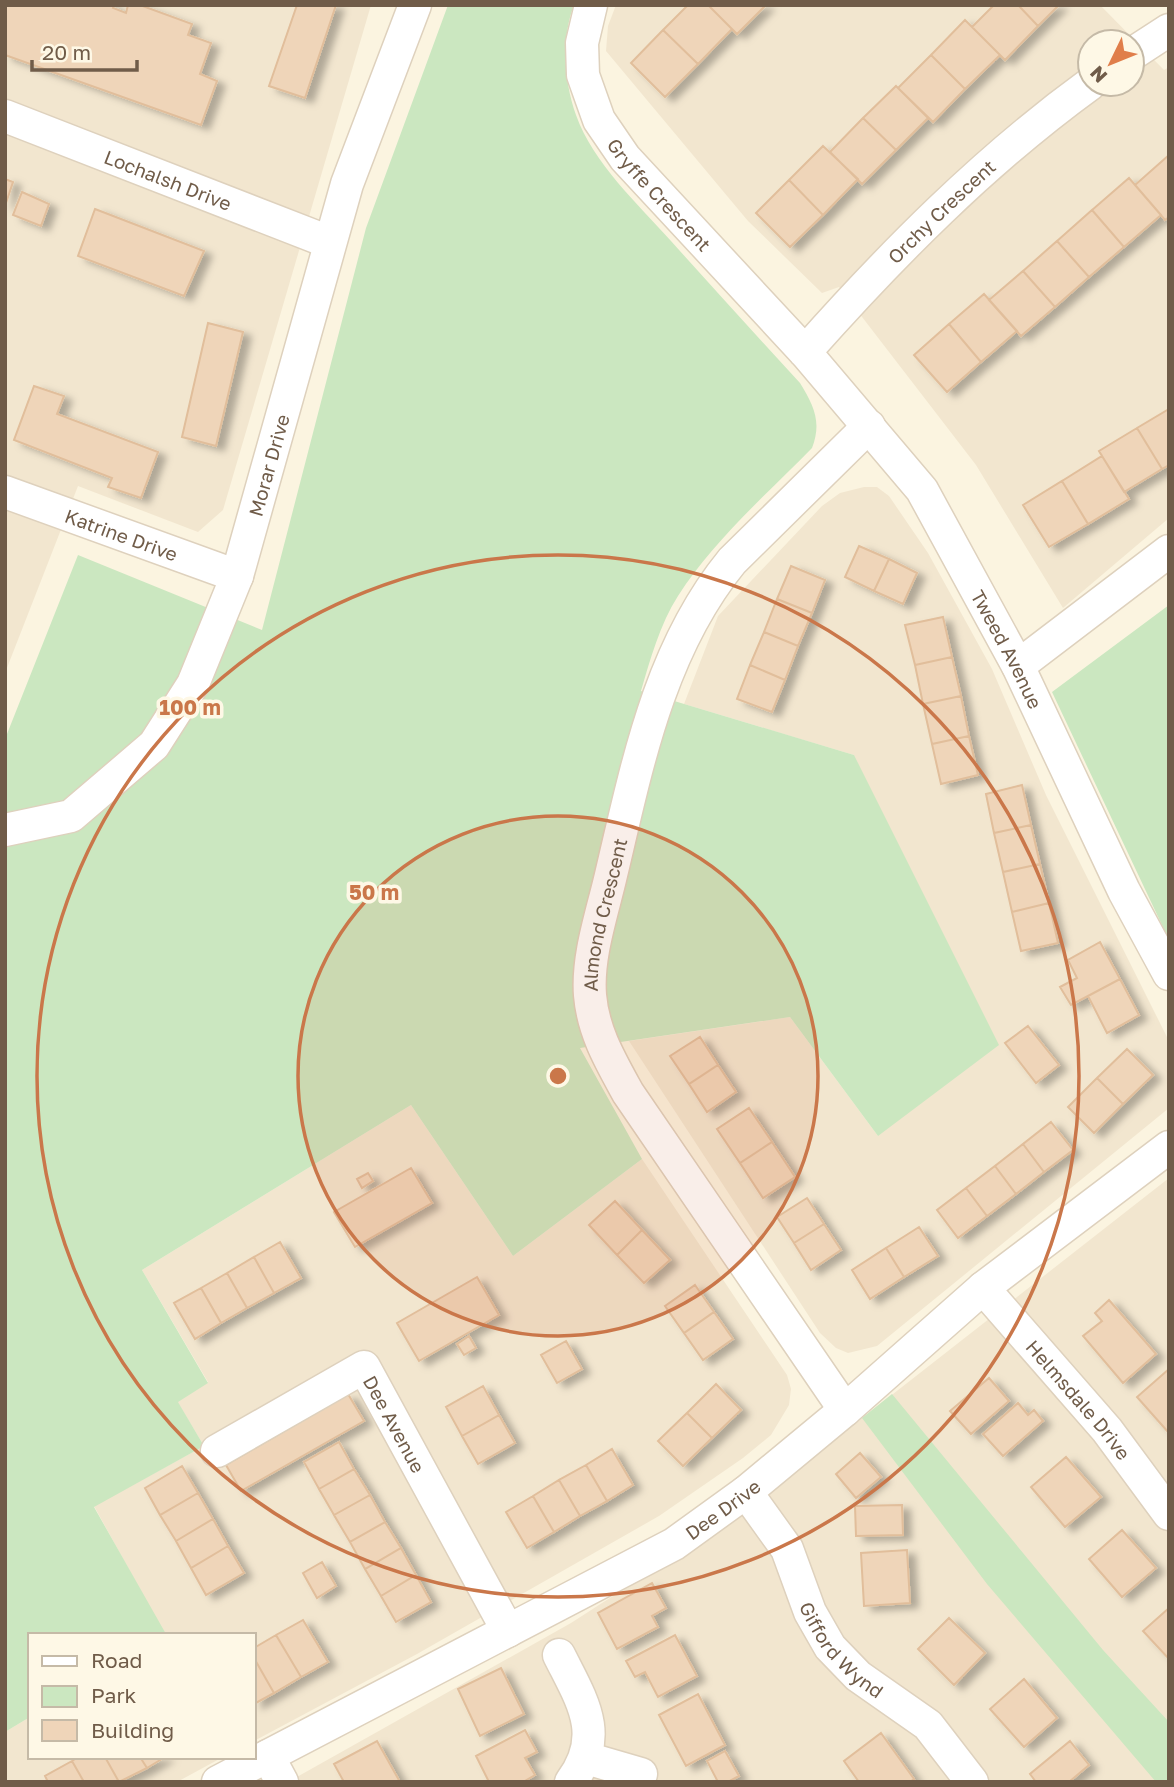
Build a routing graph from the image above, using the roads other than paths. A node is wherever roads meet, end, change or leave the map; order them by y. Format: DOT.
graph roads {
  1 [pos="415,5"];
  2 [pos="591,5"];
  3 [pos="1169,30"];
  4 [pos="1146,45"];
  5 [pos="1076,96"];
  6 [pos="5,116"];
  7 [pos="330,242"];
  8 [pos="805,352"];
  9 [pos="869,426"];
  10 [pos="5,492"];
  11 [pos="1169,551"];
  12 [pos="237,576"];
  13 [pos="1018,666"];
  14 [pos="5,830"];
  15 [pos="1169,974"];
  16 [pos="1169,1147"];
  17 [pos="984,1289"];
  18 [pos="845,1410"];
  19 [pos="217,1451"];
  20 [pos="746,1492"];
  21 [pos="1169,1514"];
  22 [pos="508,1630"];
  23 [pos="559,1655"];
  24 [pos="275,1769"];
  25 [pos="579,1770"];
  26 [pos="641,1774"];
  27 [pos="218,1782"];
  28 [pos="972,1782"];
  1 -- 7 [label="street, Morar Drive"];
  2 -- 8 [label="street, Gryffe Crescent"];
  3 -- 4 [label="street"];
  5 -- 8 [label="street, Orchy Crescent"];
  6 -- 7 [label="street, Lochalsh Drive"];
  7 -- 12 [label="street, Morar Drive"];
  8 -- 9 [label="street, Tweed Avenue"];
  9 -- 13 [label="street, Tweed Avenue"];
  9 -- 18 [label="street, Almond Crescent"];
  10 -- 12 [label="street, Katrine Drive"];
  11 -- 13 [label="street"];
  12 -- 14 [label="street, Morar Drive"];
  13 -- 15 [label="street, Tweed Avenue"];
  16 -- 17 [label="street, Dee Drive"];
  17 -- 18 [label="street, Dee Drive"];
  17 -- 21 [label="street, Helmsdale Drive"];
  18 -- 20 [label="street, Dee Drive"];
  19 -- 22 [label="street, Dee Avenue"];
  20 -- 22 [label="street, Dee Drive"];
  20 -- 28 [label="street, Gifford Wynd"];
  22 -- 24 [label="street, Dee Drive"];
  23 -- 25 [label="street"];
  24 -- 27 [label="street, Dee Drive"];
  25 -- 26 [label="street"];
}
